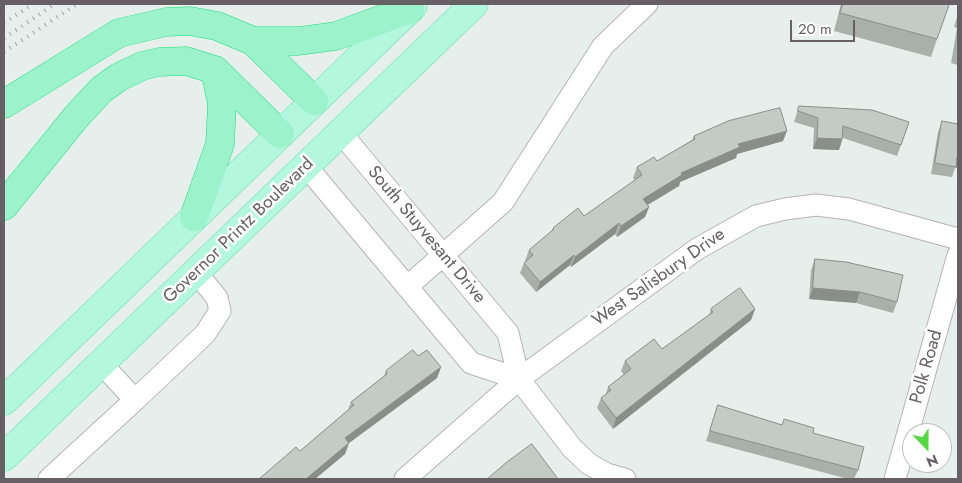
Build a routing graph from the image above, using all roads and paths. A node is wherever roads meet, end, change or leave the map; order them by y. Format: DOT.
graph roads {
  1 [pos="474,4"];
  2 [pos="647,4"];
  3 [pos="413,6"];
  4 [pos="253,41"];
  5 [pos="215,70"];
  6 [pos="314,101"];
  7 [pos="4,104"];
  8 [pos="341,133"];
  9 [pos="280,134"];
  10 [pos="306,166"];
  11 [pos="4,206"];
  12 [pos="194,217"];
  13 [pos="958,239"];
  14 [pos="958,254"];
  15 [pos="443,256"];
  16 [pos="196,272"];
  17 [pos="407,287"];
  18 [pos="101,363"];
  19 [pos="519,379"];
  20 [pos="135,400"];
  21 [pos="4,401"];
  22 [pos="4,457"];
  23 [pos="50,479"];
  24 [pos="405,479"];
  25 [pos="625,479"];
  26 [pos="895,479"];
  1 -- 8 [label="main road, Governor Printz Boulevard"];
  2 -- 15 [label="street"];
  3 -- 4 [label="highway"];
  3 -- 6 [label="main road"];
  4 -- 6 [label="highway"];
  4 -- 7 [label="highway"];
  5 -- 9 [label="highway"];
  5 -- 11 [label="highway"];
  5 -- 12 [label="highway"];
  6 -- 8 [label="main road, South Stuyvesant Drive"];
  6 -- 9 [label="main road"];
  8 -- 10 [label="main road, Governor Printz Boulevard"];
  8 -- 15 [label="street, South Stuyvesant Drive"];
  9 -- 10 [label="main road"];
  9 -- 12 [label="main road"];
  10 -- 16 [label="main road, Governor Printz Boulevard"];
  10 -- 17 [label="street"];
  12 -- 21 [label="main road"];
  13 -- 19 [label="street, West Salisbury Drive"];
  14 -- 26 [label="street, Polk Road"];
  15 -- 17 [label="street"];
  15 -- 19 [label="street, South Stuyvesant Drive"];
  16 -- 18 [label="main road, Governor Printz Boulevard"];
  16 -- 20 [label="street"];
  17 -- 19 [label="street"];
  18 -- 20 [label="street"];
  18 -- 22 [label="main road, Governor Printz Boulevard"];
  19 -- 24 [label="street, West Salisbury Drive"];
  19 -- 25 [label="street, South Stuyvesant Drive"];
  20 -- 23 [label="street"];
}
